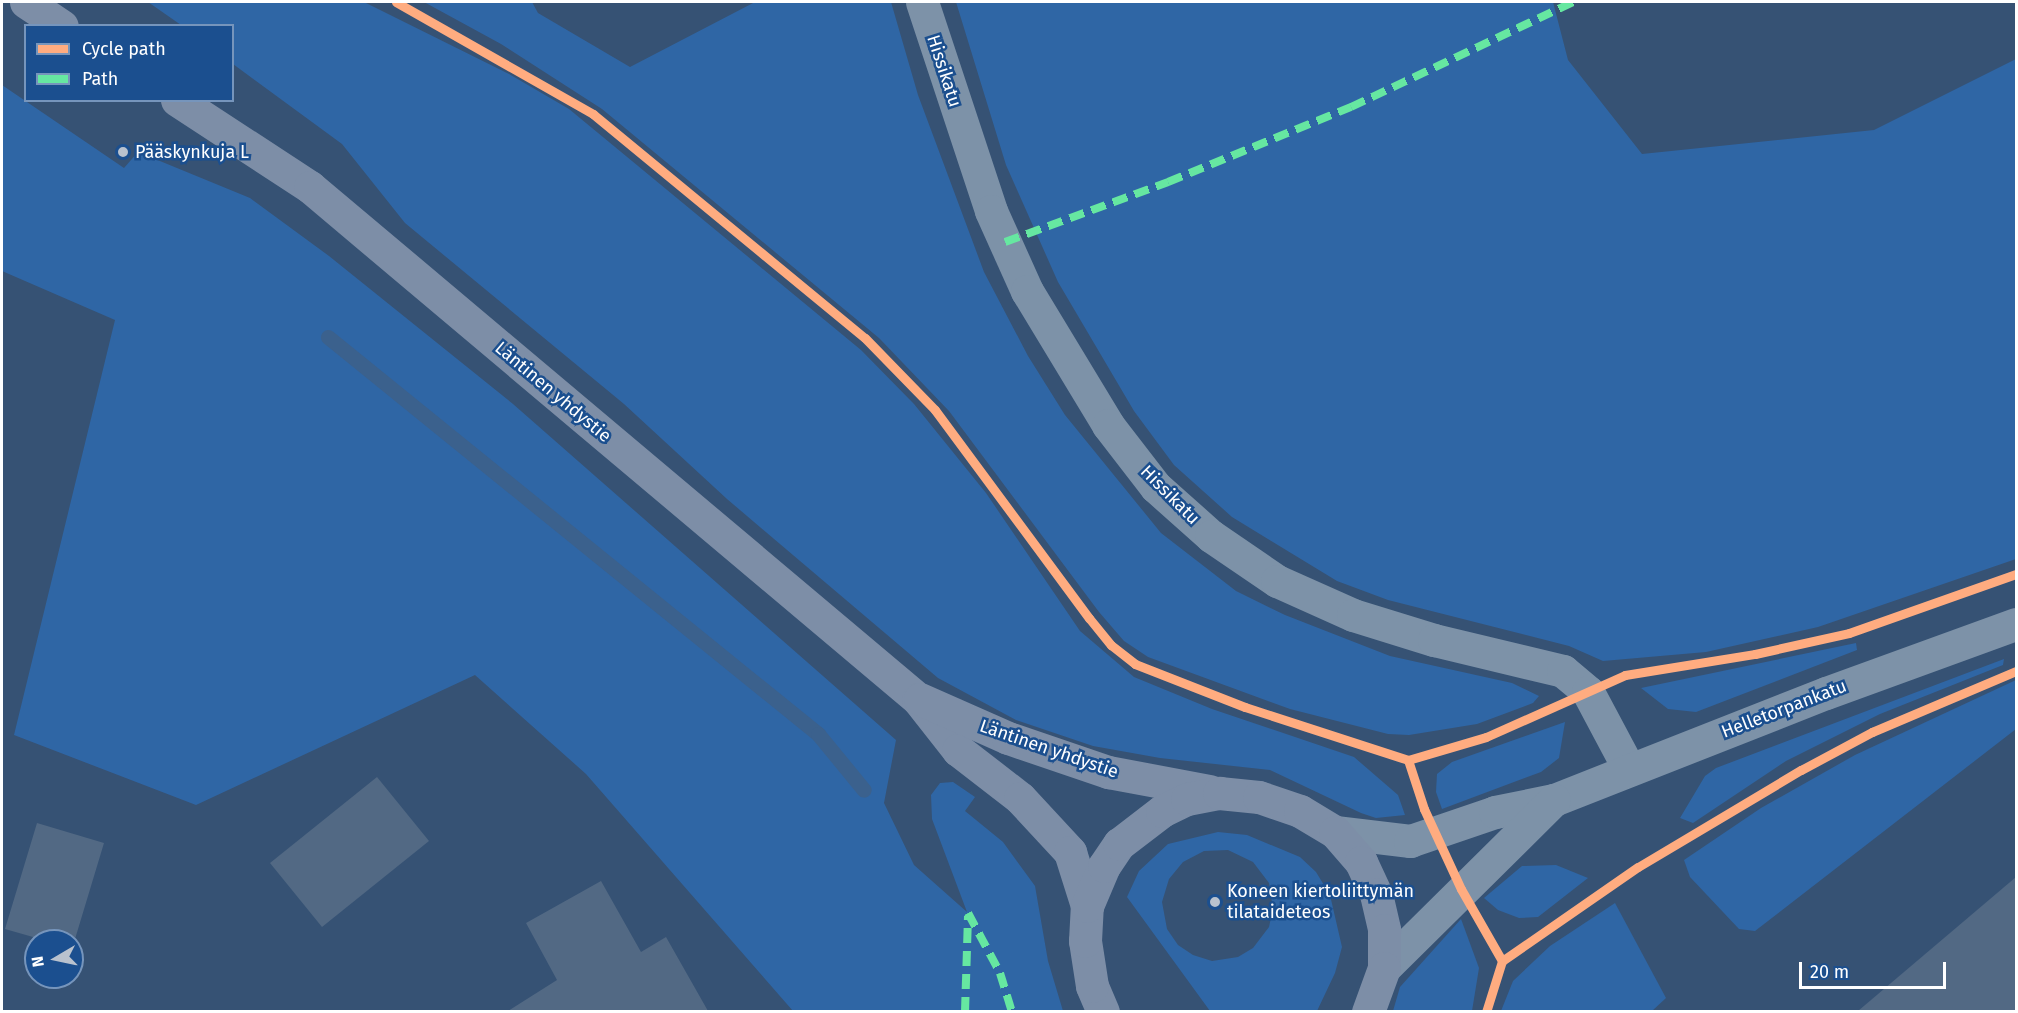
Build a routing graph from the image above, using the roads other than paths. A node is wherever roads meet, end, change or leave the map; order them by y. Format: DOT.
graph roads {
  1 [pos="26,2"];
  2 [pos="922,2"];
  3 [pos="60,24"];
  4 [pos="180,102"];
  5 [pos="2016,624"];
  6 [pos="918,699"];
  7 [pos="1629,769"];
  8 [pos="1219,793"];
  9 [pos="1554,800"];
  10 [pos="1335,832"];
  11 [pos="1087,906"];
  12 [pos="1384,968"];
  13 [pos="1103,1011"];
  14 [pos="1368,1011"];
  1 -- 3 [label="main road"];
  2 -- 7 [label="street, Hissikatu"];
  4 -- 6 [label="main road, Läntinen yhdystie"];
  5 -- 7 [label="street, Helletorpankatu"];
  6 -- 8 [label="main road, Läntinen yhdystie"];
  6 -- 11 [label="main road, Läntinen yhdystie"];
  7 -- 9 [label="street, Helletorpankatu"];
  8 -- 10 [label="main road"];
  8 -- 11 [label="main road"];
  9 -- 10 [label="street, Helletorpankatu"];
  9 -- 12 [label="street, Helletorpankatu"];
  10 -- 12 [label="main road"];
  11 -- 13 [label="main road"];
  12 -- 14 [label="main road"];
}
